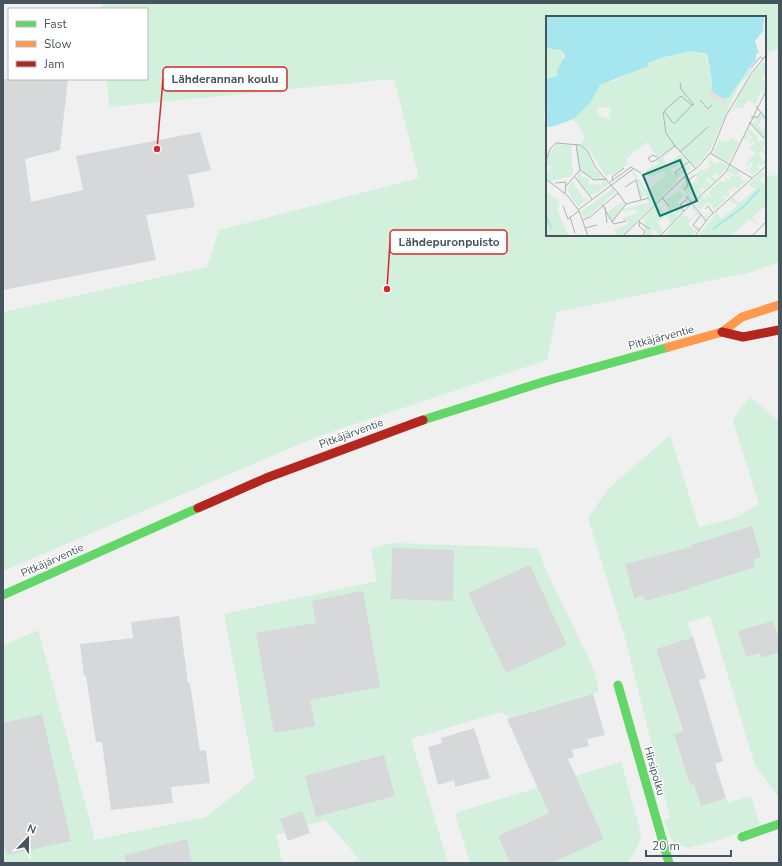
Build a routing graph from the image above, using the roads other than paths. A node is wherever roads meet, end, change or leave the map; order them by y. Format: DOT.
graph roads {
  1 [pos="779,305"];
  2 [pos="779,330"];
  3 [pos="722,332"];
  4 [pos="3,595"];
  5 [pos="618,685"];
  6 [pos="779,824"];
  7 [pos="742,837"];
  8 [pos="669,863"];
  1 -- 3 [label="main road, Pitkäjärventie"];
  2 -- 3 [label="main road, Pitkäjärventie"];
  3 -- 4 [label="main road, Pitkäjärventie"];
  5 -- 8 [label="main road, Hirsipolku"];
  6 -- 7 [label="main road"];
}
